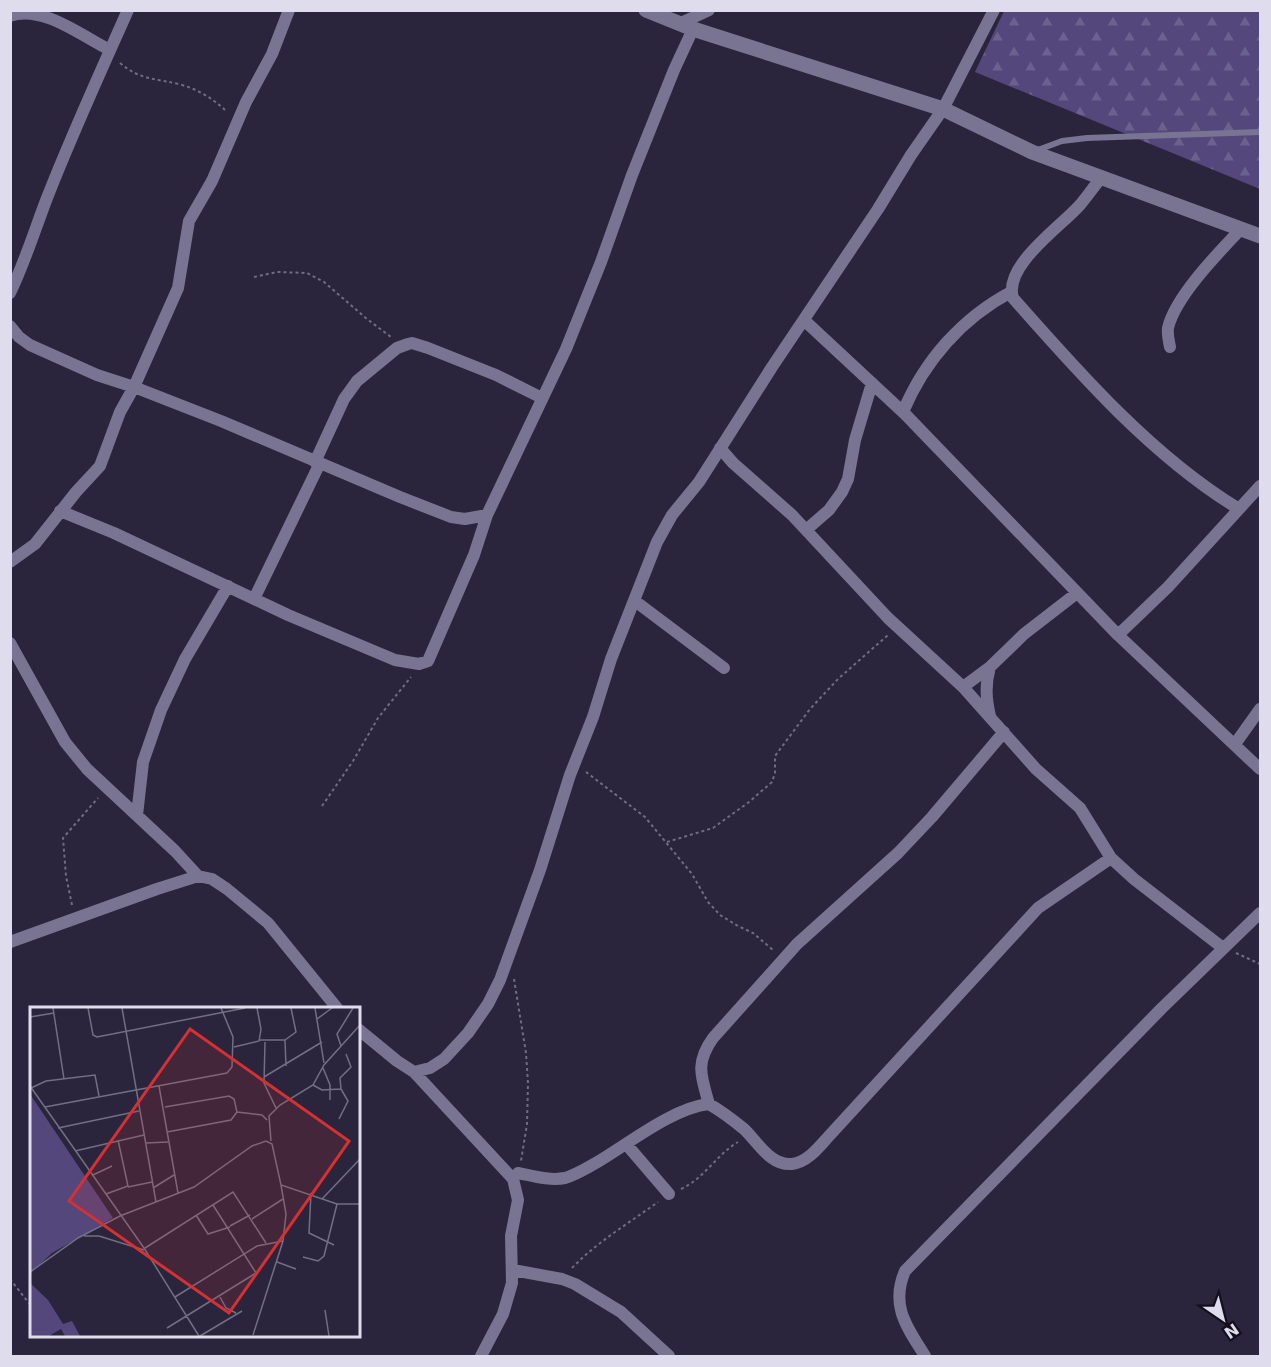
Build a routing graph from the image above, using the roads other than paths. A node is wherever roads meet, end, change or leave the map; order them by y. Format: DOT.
graph roads {
  1 [pos="128,10"];
  2 [pos="289,10"];
  3 [pos="646,10"];
  4 [pos="709,10"];
  5 [pos="994,10"];
  6 [pos="10,16"];
  7 [pos="686,26"];
  8 [pos="109,53"];
  9 [pos="944,110"];
  10 [pos="1260,132"];
  11 [pos="1032,152"];
  12 [pos="1102,177"];
  13 [pos="1241,229"];
  14 [pos="1260,236"];
  15 [pos="1011,292"];
  16 [pos="10,293"];
  17 [pos="805,321"];
  18 [pos="10,326"];
  19 [pos="1170,347"];
  20 [pos="872,383"];
  21 [pos="134,387"];
  22 [pos="542,398"];
  23 [pos="903,412"];
  24 [pos="720,448"];
  25 [pos="317,463"];
  26 [pos="1260,486"];
  27 [pos="1239,509"];
  28 [pos="60,511"];
  29 [pos="487,516"];
  30 [pos="806,530"];
  31 [pos="10,562"];
  32 [pos="228,586"];
  33 [pos="1077,593"];
  34 [pos="254,599"];
  35 [pos="635,601"];
  36 [pos="1118,635"];
  37 [pos="10,644"];
  38 [pos="723,668"];
  39 [pos="990,668"];
  40 [pos="963,687"];
  41 [pos="1260,709"];
  42 [pos="990,717"];
  43 [pos="1004,732"];
  44 [pos="1235,744"];
  45 [pos="1260,769"];
  46 [pos="137,815"];
  47 [pos="1112,858"];
  48 [pos="198,876"];
  49 [pos="1260,913"];
  50 [pos="10,942"];
  51 [pos="1223,948"];
  52 [pos="336,1007"];
  53 [pos="360,1031"];
  54 [pos="414,1072"];
  55 [pos="709,1104"];
  56 [pos="627,1145"];
  57 [pos="518,1173"];
  58 [pos="669,1194"];
  59 [pos="513,1270"];
  60 [pos="481,1356"];
  61 [pos="669,1356"];
  62 [pos="925,1356"];
  1 -- 8 [label="street"];
  2 -- 21 [label="street"];
  3 -- 7 [label="street"];
  4 -- 7 [label="street"];
  5 -- 9 [label="street"];
  6 -- 8 [label="street"];
  7 -- 9 [label="street"];
  7 -- 22 [label="street"];
  8 -- 16 [label="street"];
  9 -- 11 [label="street"];
  9 -- 17 [label="street"];
  10 -- 11 [label="lane"];
  11 -- 12 [label="street"];
  12 -- 13 [label="street"];
  12 -- 15 [label="street"];
  13 -- 14 [label="street"];
  13 -- 19 [label="street"];
  15 -- 23 [label="street"];
  15 -- 27 [label="street"];
  17 -- 20 [label="street"];
  17 -- 24 [label="street"];
  18 -- 21 [label="street"];
  20 -- 23 [label="street"];
  20 -- 30 [label="street"];
  21 -- 25 [label="street"];
  21 -- 28 [label="street"];
  22 -- 25 [label="street"];
  22 -- 29 [label="street"];
  23 -- 33 [label="street"];
  24 -- 30 [label="street"];
  24 -- 35 [label="street"];
  25 -- 29 [label="street"];
  25 -- 34 [label="street"];
  26 -- 27 [label="street"];
  27 -- 36 [label="street"];
  28 -- 31 [label="street"];
  28 -- 32 [label="street"];
  29 -- 34 [label="street"];
  30 -- 40 [label="street"];
  32 -- 34 [label="street"];
  32 -- 46 [label="street"];
  33 -- 36 [label="street"];
  33 -- 39 [label="street"];
  35 -- 38 [label="street"];
  35 -- 54 [label="street"];
  36 -- 44 [label="street"];
  37 -- 46 [label="street"];
  39 -- 40 [label="street"];
  39 -- 42 [label="street"];
  40 -- 42 [label="street"];
  41 -- 44 [label="street"];
  42 -- 43 [label="street"];
  43 -- 47 [label="street"];
  43 -- 55 [label="street"];
  44 -- 45 [label="street"];
  46 -- 48 [label="street"];
  47 -- 51 [label="street"];
  47 -- 55 [label="street"];
  48 -- 50 [label="street"];
  48 -- 52 [label="street"];
  49 -- 51 [label="street"];
  51 -- 62 [label="street"];
  53 -- 54 [label="street"];
  54 -- 59 [label="street"];
  55 -- 56 [label="street"];
  56 -- 57 [label="street"];
  56 -- 58 [label="street"];
  59 -- 60 [label="street"];
  59 -- 61 [label="street"];
}
